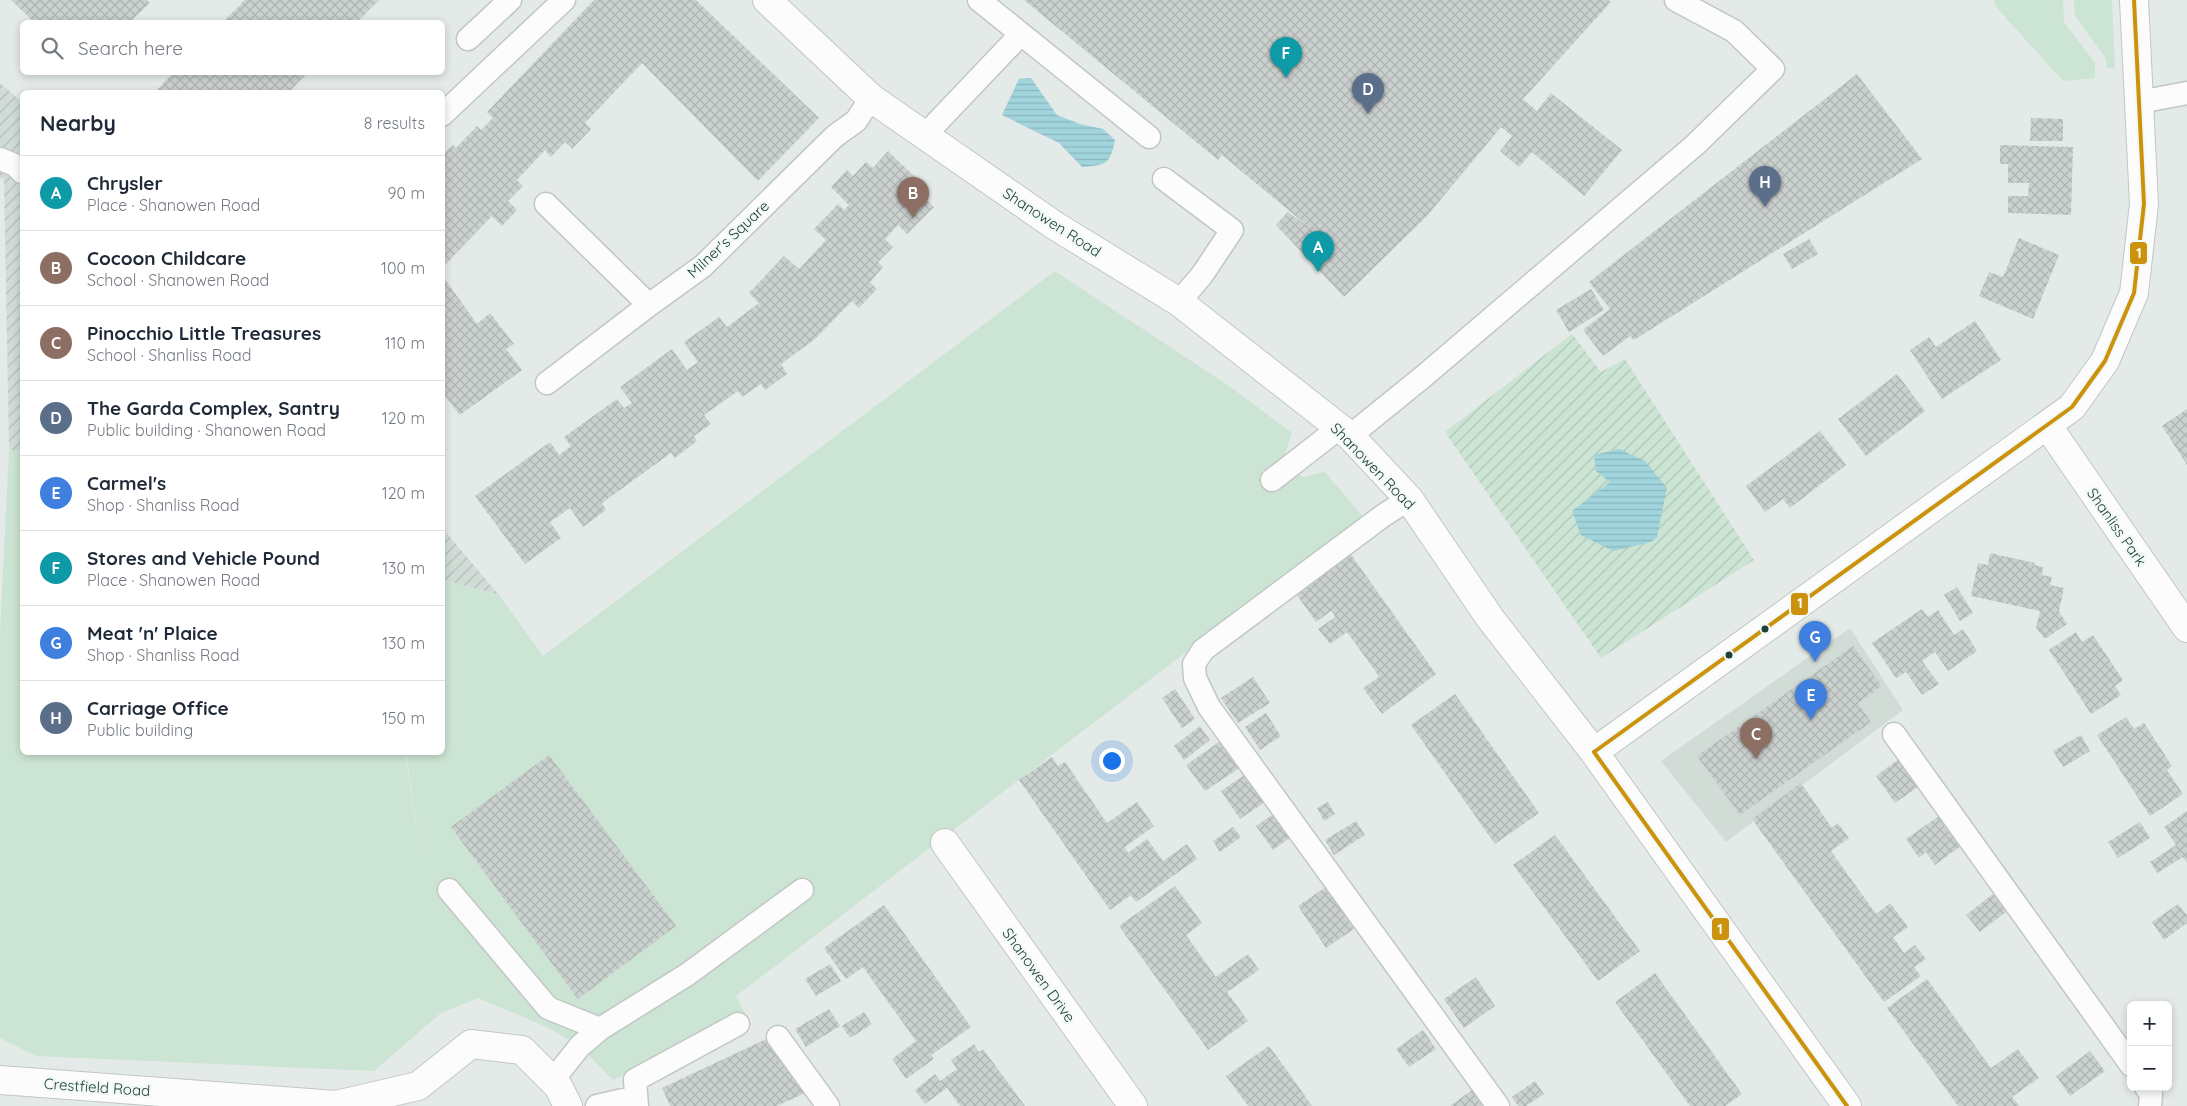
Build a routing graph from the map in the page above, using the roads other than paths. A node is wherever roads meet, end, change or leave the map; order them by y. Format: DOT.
graph roads {
  1 [pos="510,0"];
  2 [pos="564,0"];
  3 [pos="768,0"];
  4 [pos="979,0"];
  5 [pos="1676,0"];
  6 [pos="2134,0"];
  7 [pos="1021,34"];
  8 [pos="468,39"];
  9 [pos="2187,93"];
  10 [pos="871,98"];
  11 [pos="2139,102"];
  12 [pos="445,112"];
  13 [pos="925,135"];
  14 [pos="1149,138"];
  15 [pos="0,160"];
  16 [pos="20,170"];
  17 [pos="1164,179"];
  18 [pos="546,204"];
  19 [pos="1179,302"];
  20 [pos="649,305"];
  21 [pos="547,384"];
  22 [pos="2047,425"];
  23 [pos="1344,432"];
  24 [pos="1272,480"];
  25 [pos="1409,499"];
  26 [pos="2187,628"];
  27 [pos="1894,734"];
  28 [pos="1594,752"];
  29 [pos="945,844"];
  30 [pos="449,890"];
  31 [pos="802,890"];
  32 [pos="738,1024"];
  33 [pos="600,1029"];
  34 [pos="778,1037"];
  35 [pos="2127,1059"];
  36 [pos="0,1080"];
  37 [pos="552,1081"];
  38 [pos="2149,1091"];
  39 [pos="637,1102"];
  40 [pos="568,1106"];
  41 [pos="597,1106"];
  42 [pos="828,1106"];
  43 [pos="1133,1106"];
  44 [pos="1498,1106"];
  45 [pos="1847,1106"];
  46 [pos="2150,1106"];
  1 -- 8 [label="lane"];
  2 -- 12 [label="lane"];
  3 -- 10 [label="street, Shanowen Road"];
  4 -- 7 [label="lane"];
  5 -- 23 [label="lane"];
  6 -- 11 [label="street"];
  7 -- 13 [label="lane"];
  7 -- 14 [label="lane"];
  9 -- 11 [label="lane"];
  10 -- 13 [label="street, Shanowen Road"];
  10 -- 20 [label="lane, Milner's Square"];
  11 -- 22 [label="street"];
  13 -- 19 [label="street, Shanowen Road"];
  15 -- 16 [label="lane"];
  17 -- 19 [label="lane"];
  18 -- 20 [label="lane"];
  19 -- 23 [label="street, Shanowen Road"];
  20 -- 21 [label="lane, Milner's Square"];
  22 -- 26 [label="street, Shanliss Park"];
  22 -- 28 [label="street"];
  23 -- 24 [label="lane"];
  23 -- 25 [label="street, Shanowen Road"];
  25 -- 28 [label="street, Shanowen Road"];
  25 -- 44 [label="lane"];
  27 -- 35 [label="lane"];
  28 -- 45 [label="street, Shanowen Road"];
  29 -- 43 [label="street, Shanowen Drive"];
  30 -- 33 [label="lane"];
  31 -- 33 [label="lane"];
  32 -- 39 [label="lane"];
  33 -- 37 [label="lane"];
  34 -- 42 [label="lane"];
  36 -- 37 [label="street, Crestfield Road"];
  37 -- 40 [label="street, Crestfield Road"];
  38 -- 46 [label="lane"];
  39 -- 41 [label="lane"];
}
